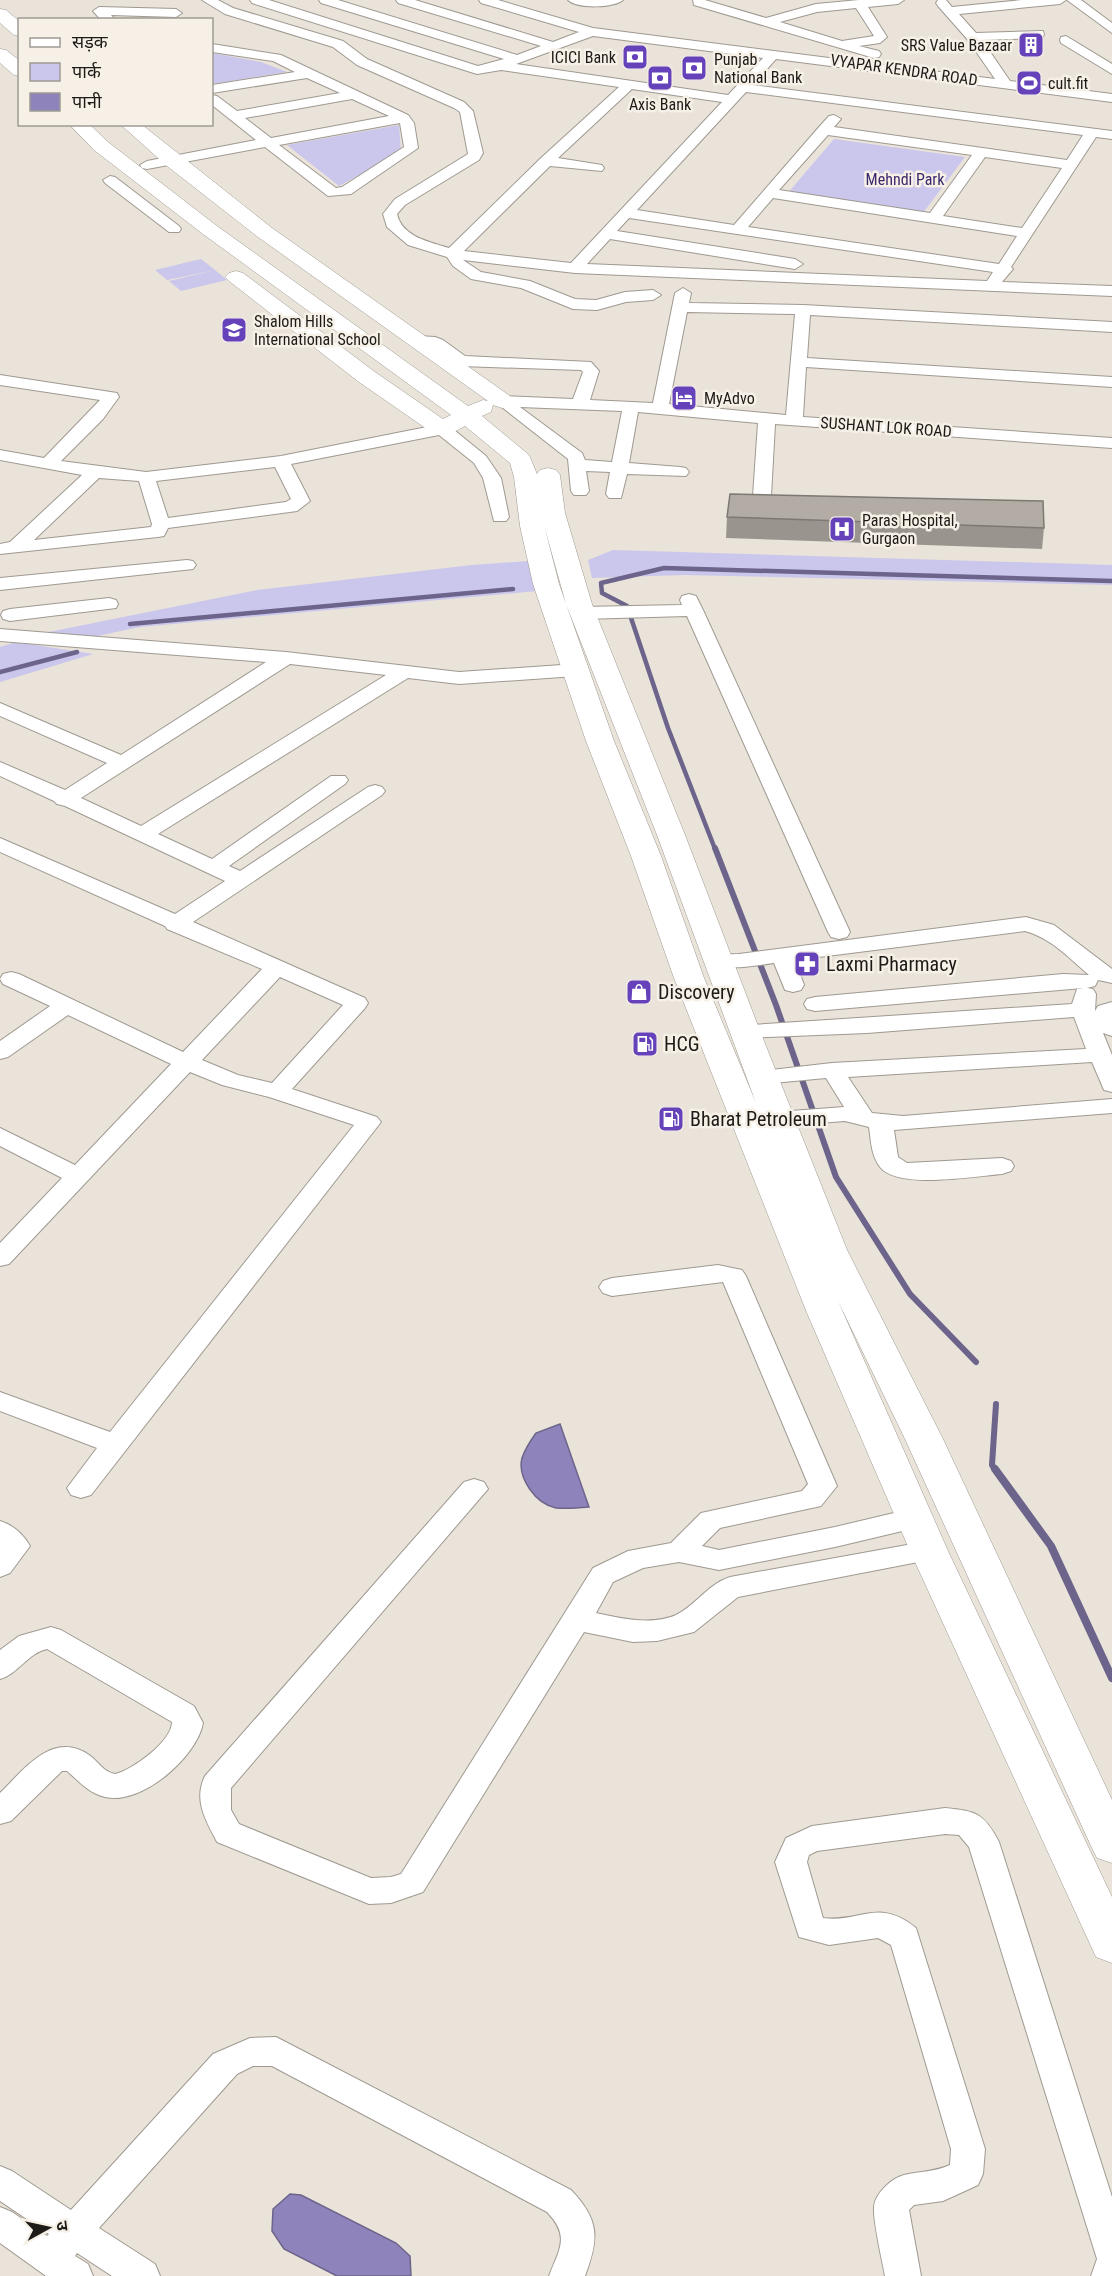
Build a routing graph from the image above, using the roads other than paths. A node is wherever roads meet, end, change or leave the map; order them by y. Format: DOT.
graph roads {
  1 [pos="208,0"];
  2 [pos="325,0"];
  3 [pos="402,0"];
  4 [pos="485,0"];
  5 [pos="574,0"];
  6 [pos="617,0"];
  7 [pos="795,0"];
  8 [pos="898,0"];
  9 [pos="939,0"];
  10 [pos="1060,0"];
  11 [pos="1073,0"];
  12 [pos="1038,1"];
  13 [pos="260,2"];
  14 [pos="698,2"];
  15 [pos="821,5"];
  16 [pos="861,5"];
  17 [pos="229,11"];
  18 [pos="949,11"];
  19 [pos="0,14"];
  20 [pos="176,14"];
  21 [pos="106,18"];
  22 [pos="766,22"];
  23 [pos="324,23"];
  24 [pos="18,29"];
  25 [pos="1112,29"];
  26 [pos="592,32"];
  27 [pos="304,34"];
  28 [pos="1038,34"];
  29 [pos="0,37"];
  30 [pos="973,37"];
  31 [pos="1066,40"];
  32 [pos="844,45"];
  33 [pos="554,46"];
  34 [pos="213,48"];
  35 [pos="18,52"];
  36 [pos="0,54"];
  37 [pos="774,54"];
  38 [pos="518,59"];
  39 [pos="840,61"];
  40 [pos="500,66"];
  41 [pos="18,69"];
  42 [pos="1112,70"];
  43 [pos="306,74"];
  44 [pos="938,74"];
  45 [pos="1005,84"];
  46 [pos="629,85"];
  47 [pos="213,88"];
  48 [pos="745,88"];
  49 [pos="353,95"];
  50 [pos="1112,98"];
  51 [pos="213,100"];
  52 [pos="733,100"];
  53 [pos="850,101"];
  54 [pos="234,116"];
  55 [pos="403,118"];
  56 [pos="80,126"];
  57 [pos="103,126"];
  58 [pos="131,126"];
  59 [pos="825,130"];
  60 [pos="1092,132"];
  61 [pos="1112,135"];
  62 [pos="269,142"];
  63 [pos="981,152"];
  64 [pos="164,161"];
  65 [pos="546,161"];
  66 [pos="1071,165"];
  67 [pos="597,168"];
  68 [pos="110,180"];
  69 [pos="769,194"];
  70 [pos="624,213"];
  71 [pos="933,219"];
  72 [pos="737,230"];
  73 [pos="189,232"];
  74 [pos="1028,233"];
  75 [pos="605,234"];
  76 [pos="452,254"];
  77 [pos="219,264"];
  78 [pos="575,268"];
  79 [pos="1005,269"];
  80 [pos="689,272"];
  81 [pos="838,278"];
  82 [pos="993,285"];
  83 [pos="1021,286"];
  84 [pos="1106,287"];
  85 [pos="653,295"];
  86 [pos="902,298"];
  87 [pos="680,307"];
  88 [pos="803,310"];
  89 [pos="1021,323"];
  90 [pos="1112,327"];
  91 [pos="418,341"];
  92 [pos="799,362"];
  93 [pos="0,380"];
  94 [pos="1112,382"];
  95 [pos="580,404"];
  96 [pos="631,407"];
  97 [pos="660,408"];
  98 [pos="465,416"];
  99 [pos="767,418"];
  100 [pos="794,421"];
  101 [pos="1112,443"];
  102 [pos="0,455"];
  103 [pos="281,461"];
  104 [pos="48,464"];
  105 [pos="576,465"];
  106 [pos="620,468"];
  107 [pos="95,472"];
  108 [pos="680,472"];
  109 [pos="146,477"];
  110 [pos="580,491"];
  111 [pos="615,494"];
  112 [pos="762,496"];
  113 [pos="500,517"];
  114 [pos="161,524"];
  115 [pos="106,538"];
  116 [pos="8,548"];
  117 [pos="187,565"];
  118 [pos="106,574"];
  119 [pos="72,577"];
  120 [pos="0,584"];
  121 [pos="109,604"];
  122 [pos="76,608"];
  123 [pos="582,613"];
  124 [pos="10,615"];
  125 [pos="0,634"];
  126 [pos="286,658"];
  127 [pos="576,670"];
  128 [pos="403,673"];
  129 [pos="0,709"];
  130 [pos="123,763"];
  131 [pos="0,768"];
  132 [pos="338,780"];
  133 [pos="375,791"];
  134 [pos="64,800"];
  135 [pos="141,835"];
  136 [pos="0,844"];
  137 [pos="213,868"];
  138 [pos="241,880"];
  139 [pos="175,924"];
  140 [pos="839,932"];
  141 [pos="777,957"];
  142 [pos="729,961"];
  143 [pos="276,968"];
  144 [pos="1088,972"];
  145 [pos="1112,976"];
  146 [pos="11,979"];
  147 [pos="793,985"];
  148 [pos="815,1004"];
  149 [pos="67,1005"];
  150 [pos="1112,1009"];
  151 [pos="1083,1010"];
  152 [pos="1112,1029"];
  153 [pos="758,1031"];
  154 [pos="0,1052"];
  155 [pos="1100,1055"];
  156 [pos="186,1062"];
  157 [pos="798,1073"];
  158 [pos="1112,1085"];
  159 [pos="277,1092"];
  160 [pos="1112,1106"];
  161 [pos="793,1118"];
  162 [pos="863,1118"];
  163 [pos="0,1136"];
  164 [pos="1002,1166"];
  165 [pos="77,1176"];
  166 [pos="0,1258"];
  167 [pos="612,1287"];
  168 [pos="0,1401"];
  169 [pos="114,1444"];
  170 [pos="81,1488"];
  171 [pos="474,1489"];
  172 [pos="915,1518"];
  173 [pos="0,1531"];
  174 [pos="835,1537"];
  175 [pos="929,1551"];
  176 [pos="678,1552"];
  177 [pos="719,1560"];
  178 [pos="0,1566"];
  179 [pos="850,1566"];
  180 [pos="730,1588"];
  181 [pos="577,1620"];
  182 [pos="0,1668"];
  183 [pos="0,1812"];
  184 [pos="1112,1846"];
  185 [pos="1112,1944"];
  186 [pos="0,2182"];
  187 [pos="0,2223"];
  188 [pos="75,2231"];
  189 [pos="1112,2252"];
  190 [pos="1112,2266"];
  191 [pos="63,2267"];
  192 [pos="142,2276"];
  193 [pos="567,2276"];
  194 [pos="903,2276"];
  195 [pos="1108,2276"];
  1 -- 17 [label="street"];
  2 -- 38 [label="street"];
  3 -- 33 [label="street"];
  4 -- 26 [label="street, VYAPAR KENDRA ROAD"];
  5 -- 6 [label="street"];
  7 -- 15 [label="street"];
  8 -- 16 [label="street"];
  9 -- 18 [label="street"];
  10 -- 12 [label="street"];
  11 -- 25 [label="street"];
  12 -- 18 [label="street"];
  13 -- 17 [label="street"];
  13 -- 23 [label="street"];
  14 -- 22 [label="street"];
  15 -- 16 [label="street"];
  15 -- 22 [label="street"];
  16 -- 32 [label="street"];
  17 -- 27 [label="street"];
  18 -- 30 [label="street"];
  19 -- 24 [label="main road"];
  20 -- 21 [label="street"];
  22 -- 32 [label="street"];
  23 -- 27 [label="street"];
  23 -- 40 [label="street"];
  26 -- 33 [label="street"];
  26 -- 37 [label="street, VYAPAR KENDRA ROAD"];
  27 -- 76 [label="street"];
  28 -- 30 [label="street"];
  29 -- 35 [label="main road"];
  30 -- 45 [label="street"];
  31 -- 42 [label="street"];
  32 -- 39 [label="street"];
  32 -- 44 [label="street"];
  33 -- 38 [label="street"];
  34 -- 43 [label="street"];
  36 -- 41 [label="main road"];
  37 -- 39 [label="street, VYAPAR KENDRA ROAD"];
  37 -- 48 [label="street"];
  38 -- 40 [label="street"];
  39 -- 44 [label="street, VYAPAR KENDRA ROAD"];
  40 -- 46 [label="street"];
  43 -- 47 [label="street"];
  43 -- 49 [label="street"];
  44 -- 45 [label="street, VYAPAR KENDRA ROAD"];
  45 -- 50 [label="street, VYAPAR KENDRA ROAD"];
  46 -- 52 [label="street"];
  46 -- 65 [label="street"];
  48 -- 52 [label="street"];
  48 -- 53 [label="street"];
  49 -- 54 [label="street"];
  49 -- 55 [label="street"];
  51 -- 54 [label="street"];
  52 -- 70 [label="street"];
  53 -- 59 [label="street"];
  53 -- 60 [label="street"];
  54 -- 62 [label="street"];
  55 -- 62 [label="street"];
  55 -- 62 [label="street"];
  56 -- 73 [label="main road"];
  57 -- 64 [label="main road"];
  58 -- 64 [label="main road"];
  59 -- 63 [label="street"];
  59 -- 69 [label="street"];
  60 -- 61 [label="street"];
  60 -- 66 [label="street"];
  62 -- 64 [label="street"];
  63 -- 66 [label="street"];
  63 -- 71 [label="street"];
  64 -- 91 [label="main road"];
  64 -- 98 [label="main road"];
  65 -- 67 [label="street"];
  65 -- 76 [label="street"];
  66 -- 74 [label="street"];
  68 -- 73 [label="street"];
  69 -- 71 [label="street"];
  69 -- 72 [label="street"];
  70 -- 72 [label="street"];
  70 -- 75 [label="street"];
  71 -- 74 [label="street"];
  72 -- 79 [label="street"];
  73 -- 98 [label="main road"];
  74 -- 79 [label="street"];
  75 -- 78 [label="street"];
  75 -- 81 [label="street"];
  76 -- 78 [label="street"];
  76 -- 85 [label="street"];
  77 -- 98 [label="main road"];
  78 -- 80 [label="street"];
  79 -- 82 [label="street"];
  80 -- 81 [label="street"];
  80 -- 87 [label="street"];
  81 -- 86 [label="street"];
  82 -- 83 [label="street"];
  82 -- 86 [label="street"];
  83 -- 84 [label="street"];
  83 -- 89 [label="street"];
  86 -- 88 [label="street"];
  86 -- 89 [label="street"];
  87 -- 88 [label="street"];
  87 -- 97 [label="street"];
  88 -- 92 [label="street"];
  89 -- 90 [label="street"];
  91 -- 95 [label="street"];
  91 -- 98 [label="main road"];
  92 -- 94 [label="street"];
  92 -- 100 [label="street"];
  93 -- 104 [label="street"];
  95 -- 96 [label="street, SUSHANT LOK ROAD"];
  95 -- 98 [label="street, SUSHANT LOK ROAD"];
  96 -- 97 [label="street, SUSHANT LOK ROAD"];
  96 -- 106 [label="street"];
  97 -- 99 [label="street, SUSHANT LOK ROAD"];
  98 -- 103 [label="street, SUSHANT LOK ROAD"];
  98 -- 105 [label="street"];
  98 -- 113 [label="street"];
  98 -- 123 [label="main road"];
  98 -- 127 [label="main road"];
  99 -- 100 [label="street, SUSHANT LOK ROAD"];
  99 -- 112 [label="street"];
  100 -- 101 [label="street, SUSHANT LOK ROAD"];
  102 -- 104 [label="street, SUSHANT LOK ROAD"];
  103 -- 109 [label="street, SUSHANT LOK ROAD"];
  103 -- 114 [label="street"];
  104 -- 107 [label="street, SUSHANT LOK ROAD"];
  105 -- 106 [label="street"];
  105 -- 110 [label="street"];
  106 -- 108 [label="street"];
  106 -- 111 [label="street"];
  107 -- 109 [label="street, SUSHANT LOK ROAD"];
  107 -- 116 [label="street"];
  109 -- 114 [label="street"];
  114 -- 115 [label="street"];
  115 -- 116 [label="street"];
  115 -- 118 [label="street"];
  117 -- 118 [label="street"];
  118 -- 119 [label="street"];
  119 -- 120 [label="street"];
  119 -- 122 [label="street"];
  121 -- 122 [label="street"];
  122 -- 124 [label="street"];
  123 -- 140 [label="street"];
  123 -- 142 [label="main road"];
  125 -- 126 [label="street"];
  126 -- 128 [label="street"];
  126 -- 130 [label="street"];
  127 -- 128 [label="street"];
  127 -- 172 [label="main road"];
  128 -- 135 [label="street"];
  129 -- 130 [label="street"];
  130 -- 134 [label="street"];
  131 -- 134 [label="street"];
  132 -- 137 [label="street"];
  133 -- 138 [label="street"];
  134 -- 135 [label="street"];
  135 -- 137 [label="street"];
  136 -- 139 [label="street"];
  137 -- 138 [label="street"];
  138 -- 139 [label="street"];
  139 -- 143 [label="street"];
  141 -- 142 [label="street"];
  141 -- 144 [label="street"];
  141 -- 147 [label="street"];
  142 -- 153 [label="main road"];
  143 -- 156 [label="street"];
  143 -- 159 [label="street"];
  144 -- 145 [label="street"];
  144 -- 148 [label="street"];
  144 -- 151 [label="street"];
  146 -- 149 [label="street"];
  149 -- 154 [label="street"];
  149 -- 156 [label="street"];
  150 -- 152 [label="street"];
  151 -- 153 [label="street"];
  151 -- 155 [label="street"];
  153 -- 157 [label="main road"];
  155 -- 157 [label="street"];
  155 -- 158 [label="street"];
  156 -- 159 [label="street"];
  156 -- 165 [label="street"];
  157 -- 161 [label="main road"];
  157 -- 162 [label="street"];
  159 -- 169 [label="street"];
  160 -- 162 [label="street"];
  161 -- 162 [label="street"];
  161 -- 184 [label="main road"];
  162 -- 164 [label="street"];
  163 -- 165 [label="street"];
  165 -- 166 [label="street"];
  167 -- 176 [label="street"];
  168 -- 169 [label="street"];
  169 -- 170 [label="street"];
  171 -- 181 [label="street"];
  172 -- 174 [label="street"];
  172 -- 175 [label="main road"];
  173 -- 178 [label="street"];
  174 -- 177 [label="street"];
  174 -- 179 [label="street"];
  175 -- 179 [label="street"];
  175 -- 185 [label="main road"];
  176 -- 177 [label="street"];
  176 -- 181 [label="street"];
  177 -- 180 [label="street"];
  179 -- 180 [label="street"];
  180 -- 181 [label="street"];
  182 -- 183 [label="street"];
  186 -- 188 [label="street"];
  187 -- 191 [label="street"];
  188 -- 191 [label="street"];
  188 -- 192 [label="street"];
  188 -- 193 [label="street"];
  189 -- 194 [label="street"];
  190 -- 195 [label="street"];
}
